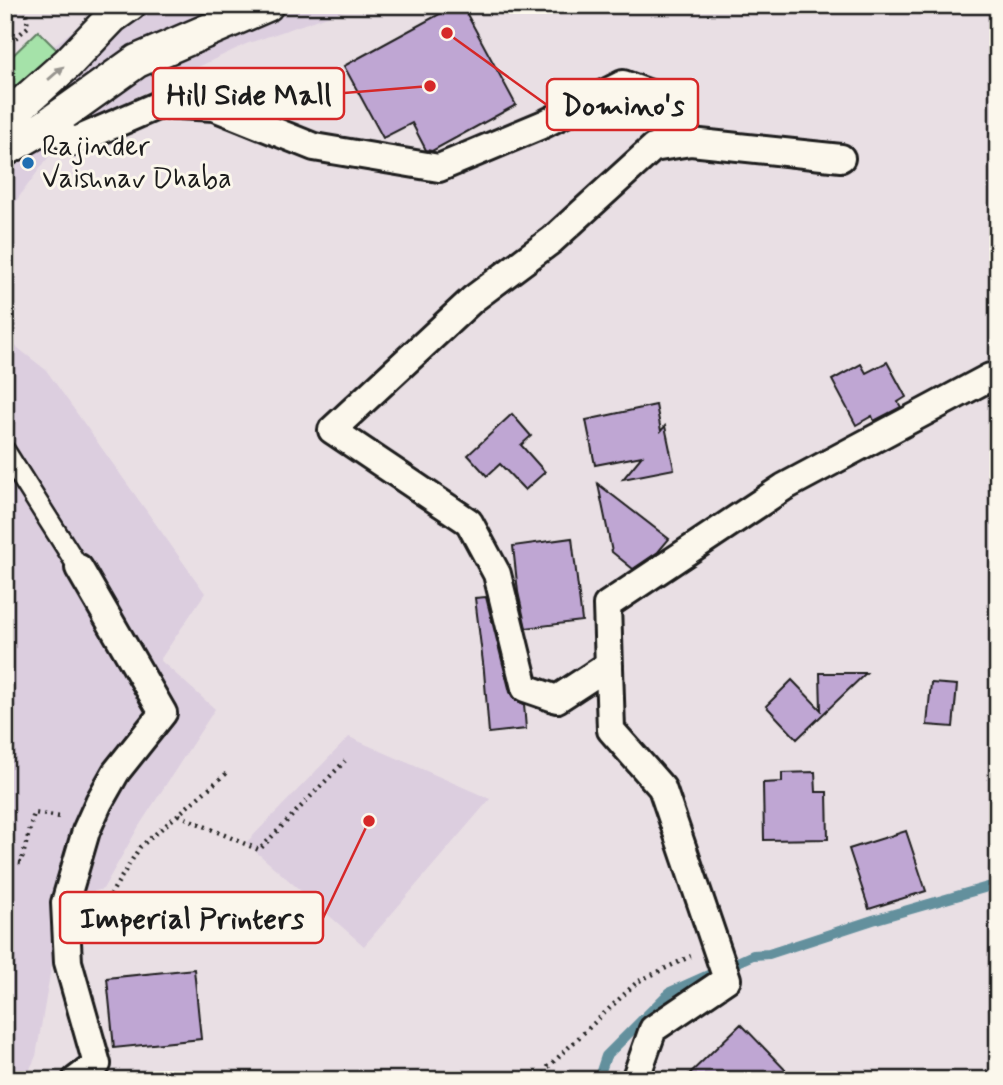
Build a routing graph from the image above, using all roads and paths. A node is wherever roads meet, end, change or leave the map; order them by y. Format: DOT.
graph roads {
  1 [pos="25,5"];
  2 [pos="267,5"];
  3 [pos="115,9"];
  4 [pos="5,47"];
  5 [pos="5,119"];
  6 [pos="43,128"];
  7 [pos="669,145"];
  8 [pos="5,150"];
  9 [pos="841,158"];
  10 [pos="990,377"];
  11 [pos="5,451"];
  12 [pos="79,568"];
  13 [pos="609,665"];
  14 [pos="345,761"];
  15 [pos="228,772"];
  16 [pos="179,815"];
  17 [pos="90,823"];
  18 [pos="5,861"];
  19 [pos="65,903"];
  20 [pos="714,945"];
  21 [pos="76,1080"];
  22 [pos="542,1080"];
  23 [pos="635,1080"];
  1 -- 4 [label="path"];
  2 -- 6 [label="street"];
  5 -- 3 [label="street, one-way"];
  6 -- 7 [label="street"];
  6 -- 8 [label="street"];
  7 -- 9 [label="street"];
  7 -- 13 [label="street"];
  10 -- 13 [label="street"];
  11 -- 12 [label="street"];
  12 -- 17 [label="street"];
  13 -- 20 [label="street"];
  14 -- 16 [label="path"];
  15 -- 16 [label="path"];
  16 -- 19 [label="path"];
  17 -- 18 [label="path"];
  17 -- 19 [label="street"];
  19 -- 21 [label="street"];
  20 -- 22 [label="path"];
  20 -- 23 [label="street"];
}
